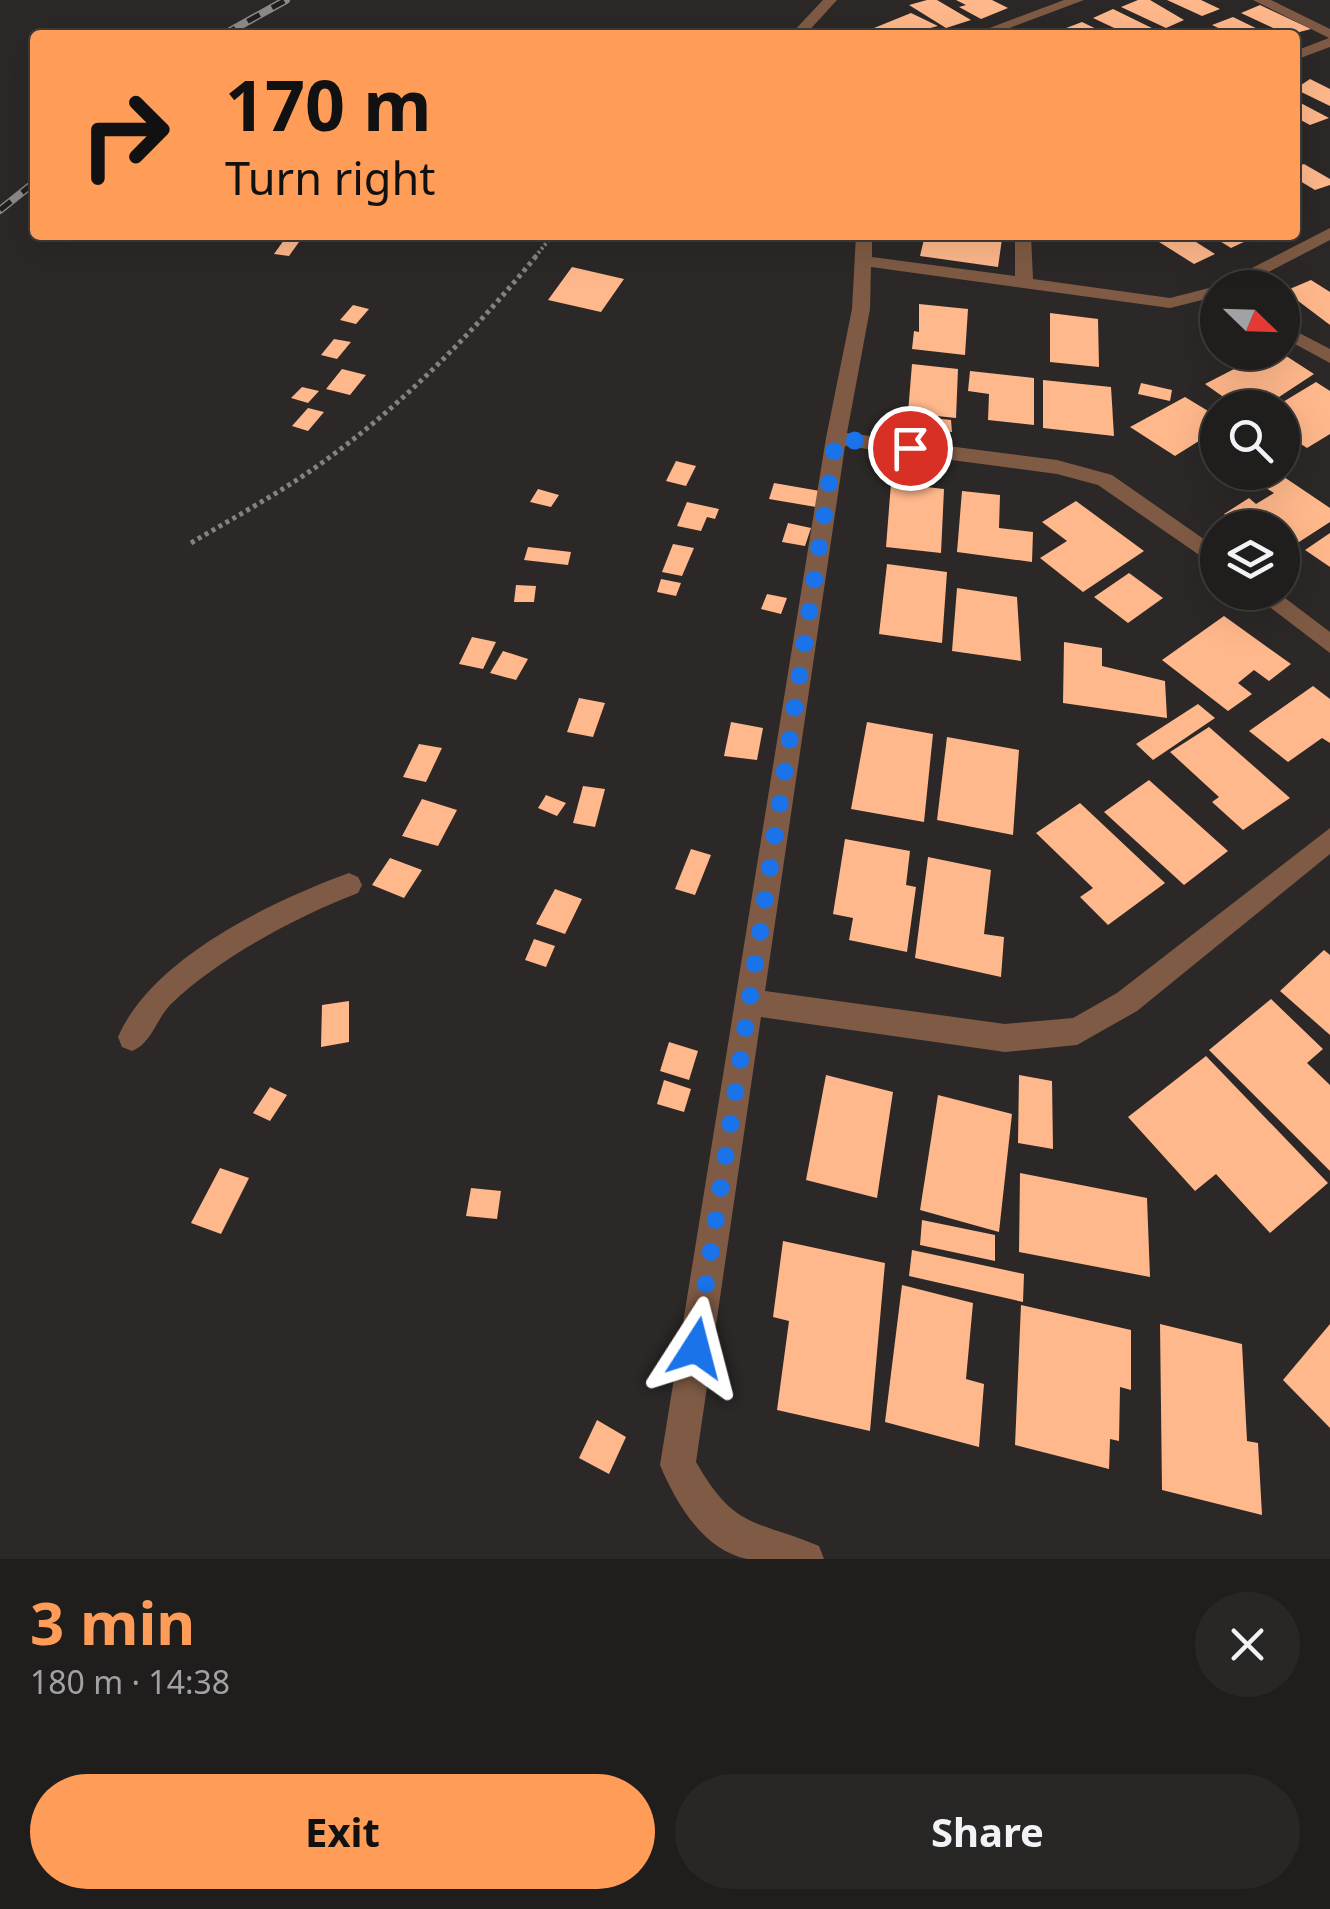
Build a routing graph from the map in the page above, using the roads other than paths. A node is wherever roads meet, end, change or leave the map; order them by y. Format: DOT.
graph roads {
  1 [pos="830,0"];
  2 [pos="1077,0"];
  3 [pos="1260,0"];
  4 [pos="802,30"];
  5 [pos="992,30"];
  6 [pos="1330,34"];
  7 [pos="1330,42"];
  8 [pos="1300,54"];
  9 [pos="1330,233"];
  10 [pos="1022,240"];
  11 [pos="864,248"];
  12 [pos="1259,270"];
  13 [pos="1024,284"];
  14 [pos="1200,295"];
  15 [pos="1300,340"];
  16 [pos="1330,357"];
  17 [pos="836,438"];
  18 [pos="1200,547"];
  19 [pos="1285,610"];
  20 [pos="1330,644"];
  21 [pos="1330,839"];
  22 [pos="349,885"];
  23 [pos="750,1002"];
  24 [pos="132,1038"];
  25 [pos="806,1559"];
  1 -- 4 [label="street"];
  2 -- 5 [label="street"];
  3 -- 6 [label="street"];
  7 -- 8 [label="street"];
  9 -- 12 [label="street"];
  10 -- 13 [label="street"];
  11 -- 13 [label="street"];
  11 -- 17 [label="street"];
  13 -- 14 [label="street"];
  15 -- 16 [label="street"];
  17 -- 18 [label="street"];
  17 -- 23 [label="street"];
  19 -- 20 [label="street"];
  21 -- 23 [label="street"];
  22 -- 24 [label="street"];
  23 -- 25 [label="street"];
}
